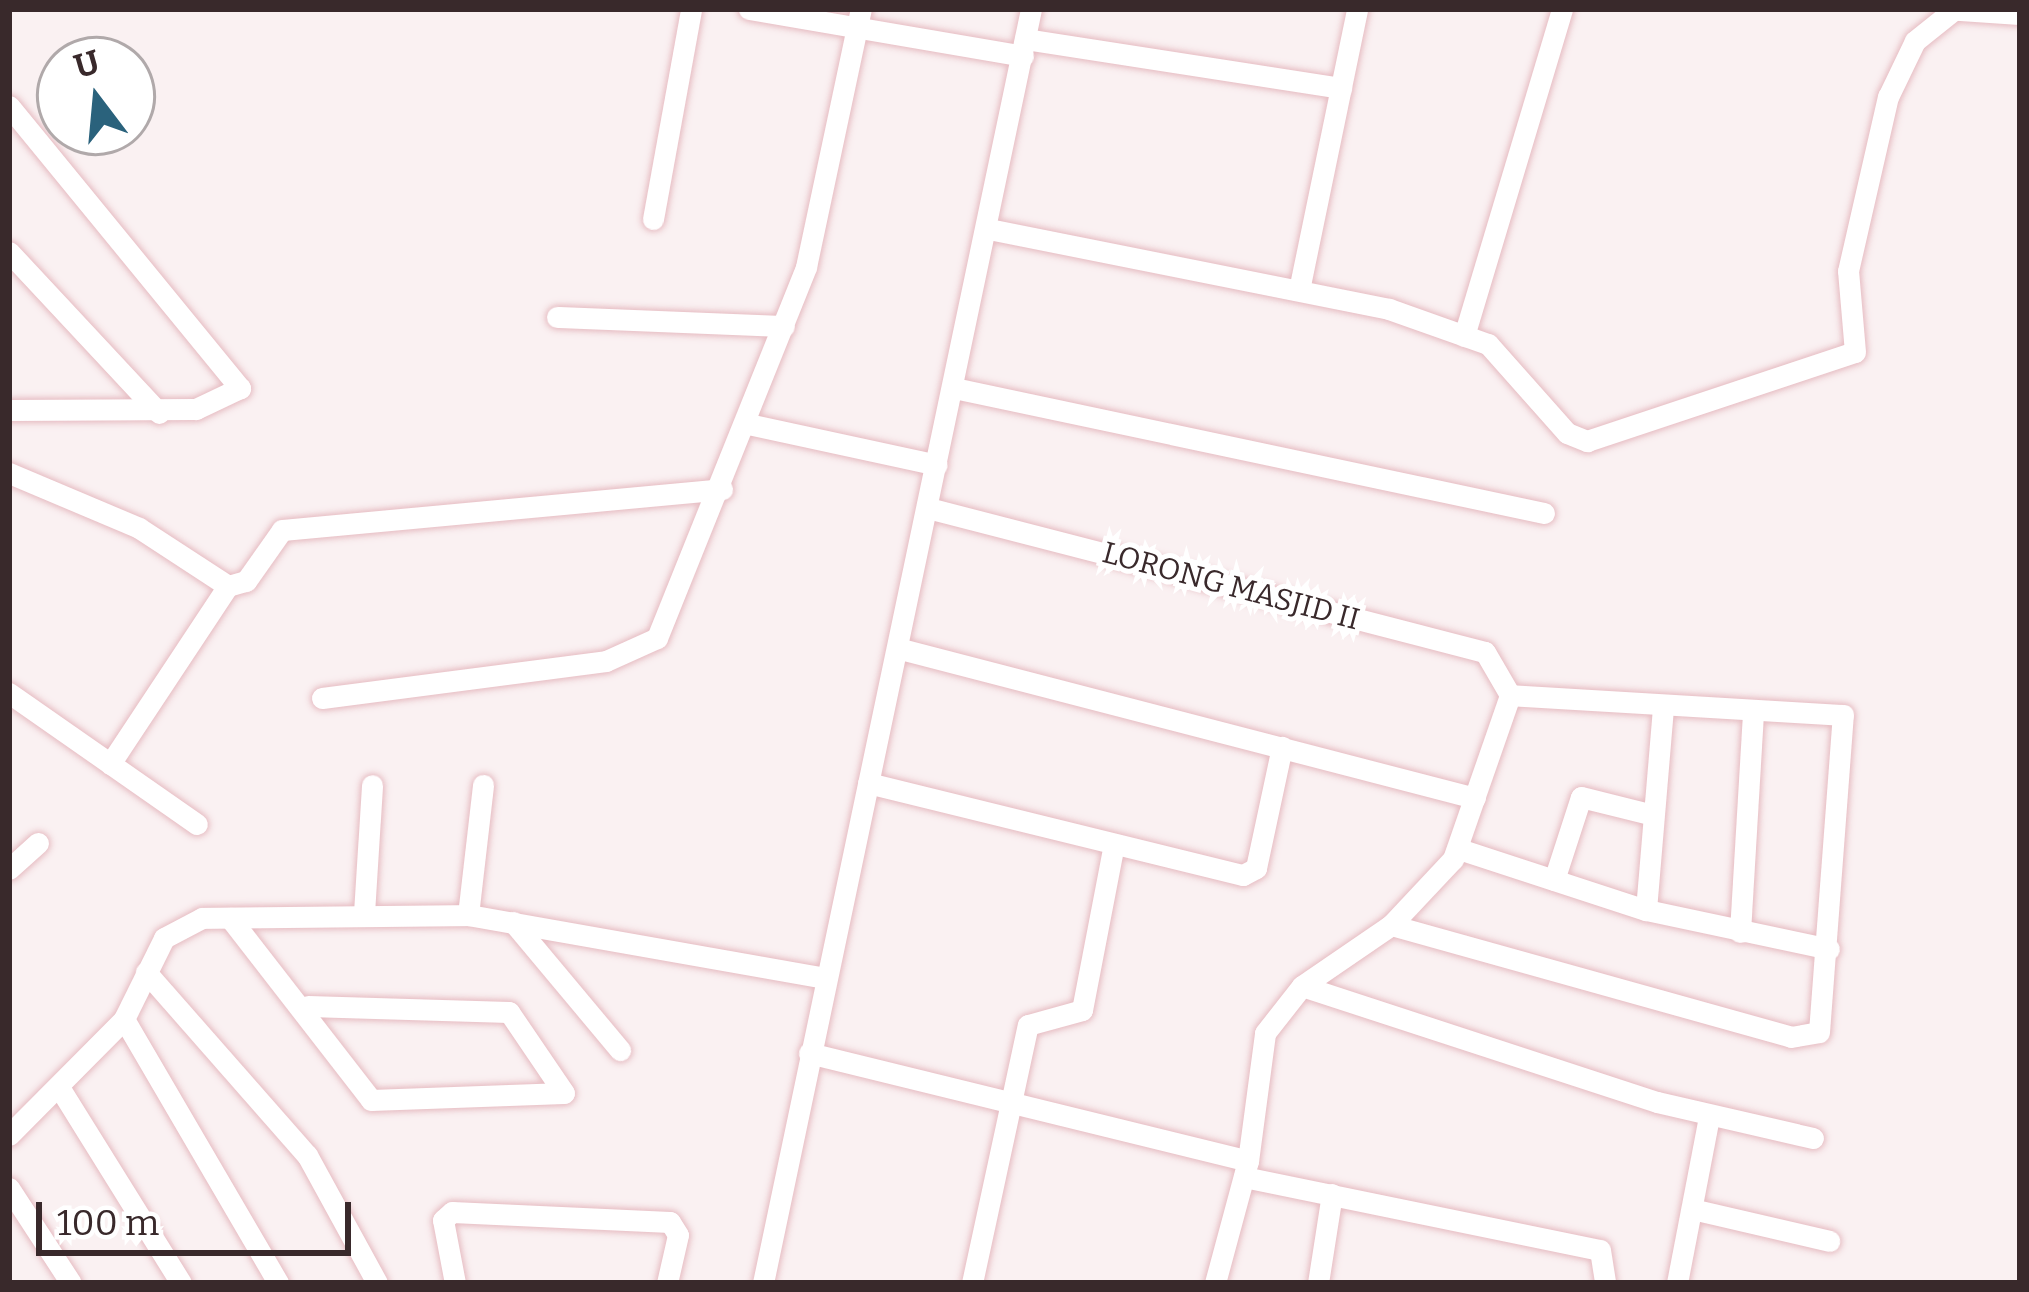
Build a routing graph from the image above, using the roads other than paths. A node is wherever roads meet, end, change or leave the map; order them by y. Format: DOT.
graph roads {
  1 [pos="691,9"];
  2 [pos="749,9"];
  3 [pos="1031,9"];
  4 [pos="1357,9"];
  5 [pos="1562,9"];
  6 [pos="1932,9"];
  7 [pos="1955,10"];
  8 [pos="2020,14"];
  9 [pos="859,19"];
  10 [pos="1024,47"];
  11 [pos="1341,88"];
  12 [pos="9,106"];
  13 [pos="653,219"];
  14 [pos="989,229"];
  15 [pos="9,253"];
  16 [pos="1299,290"];
  17 [pos="557,317"];
  18 [pos="784,326"];
  19 [pos="1464,335"];
  20 [pos="954,388"];
  21 [pos="9,410"];
  22 [pos="159,413"];
  23 [pos="748,424"];
  24 [pos="938,465"];
  25 [pos="9,472"];
  26 [pos="722,489"];
  27 [pos="928,508"];
  28 [pos="1544,513"];
  29 [pos="228,586"];
  30 [pos="897,648"];
  31 [pos="9,693"];
  32 [pos="1510,694"];
  33 [pos="322,698"];
  34 [pos="1663,706"];
  35 [pos="1753,710"];
  36 [pos="1282,747"];
  37 [pos="110,764"];
  38 [pos="868,783"];
  39 [pos="372,784"];
  40 [pos="483,785"];
  41 [pos="1475,798"];
  42 [pos="1653,815"];
  43 [pos="196,824"];
  44 [pos="38,843"];
  45 [pos="1114,844"];
  46 [pos="1459,849"];
  47 [pos="9,869"];
  48 [pos="1554,880"];
  49 [pos="1646,910"];
  50 [pos="364,913"];
  51 [pos="468,915"];
  52 [pos="230,917"];
  53 [pos="513,922"];
  54 [pos="1391,925"];
  55 [pos="1740,932"];
  56 [pos="1829,949"];
  57 [pos="146,972"];
  58 [pos="825,978"];
  59 [pos="1302,986"];
  60 [pos="308,1006"];
  61 [pos="124,1019"];
  62 [pos="620,1050"];
  63 [pos="809,1053"];
  64 [pos="59,1087"];
  65 [pos="1010,1100"];
  66 [pos="1709,1117"];
  67 [pos="13,1122"];
  68 [pos="1813,1138"];
  69 [pos="1246,1169"];
  70 [pos="9,1188"];
  71 [pos="1332,1194"];
  72 [pos="1692,1209"];
  73 [pos="1829,1241"];
  74 [pos="71,1283"];
  75 [pos="181,1283"];
  76 [pos="278,1283"];
  77 [pos="376,1283"];
  78 [pos="455,1283"];
  79 [pos="667,1283"];
  80 [pos="763,1283"];
  81 [pos="972,1283"];
  82 [pos="1215,1283"];
  83 [pos="1318,1283"];
  84 [pos="1605,1283"];
  85 [pos="1677,1283"];
  1 -- 13 [label="street"];
  2 -- 9 [label="street"];
  3 -- 10 [label="street"];
  4 -- 11 [label="street"];
  5 -- 19 [label="street"];
  6 -- 7 [label="street"];
  7 -- 8 [label="street"];
  7 -- 19 [label="street"];
  9 -- 10 [label="street"];
  9 -- 18 [label="street"];
  10 -- 11 [label="street"];
  10 -- 14 [label="street"];
  11 -- 16 [label="street"];
  12 -- 22 [label="street"];
  14 -- 16 [label="street"];
  14 -- 20 [label="street"];
  15 -- 22 [label="street"];
  16 -- 19 [label="street"];
  17 -- 18 [label="street"];
  18 -- 23 [label="street"];
  20 -- 24 [label="street"];
  20 -- 28 [label="street"];
  21 -- 22 [label="street"];
  23 -- 24 [label="street"];
  23 -- 26 [label="street"];
  24 -- 27 [label="street"];
  25 -- 29 [label="street"];
  26 -- 29 [label="street"];
  26 -- 33 [label="street"];
  27 -- 30 [label="street"];
  27 -- 32 [label="street, LORONG MASJID II"];
  29 -- 37 [label="street"];
  30 -- 36 [label="street"];
  30 -- 38 [label="street"];
  31 -- 37 [label="street"];
  32 -- 34 [label="street"];
  32 -- 41 [label="street"];
  34 -- 35 [label="street"];
  34 -- 42 [label="street"];
  35 -- 55 [label="street"];
  35 -- 56 [label="street"];
  36 -- 41 [label="street"];
  36 -- 45 [label="street"];
  37 -- 43 [label="street"];
  38 -- 45 [label="street"];
  38 -- 58 [label="street"];
  39 -- 50 [label="street"];
  40 -- 51 [label="street"];
  41 -- 46 [label="street"];
  42 -- 48 [label="street"];
  42 -- 49 [label="street"];
  44 -- 47 [label="street"];
  45 -- 65 [label="street"];
  46 -- 48 [label="street"];
  46 -- 54 [label="street"];
  48 -- 49 [label="street"];
  49 -- 55 [label="street"];
  50 -- 51 [label="street"];
  50 -- 52 [label="street"];
  51 -- 53 [label="street"];
  52 -- 57 [label="street"];
  52 -- 60 [label="street"];
  53 -- 58 [label="street"];
  53 -- 62 [label="street"];
  54 -- 56 [label="street"];
  54 -- 59 [label="street"];
  55 -- 56 [label="street"];
  57 -- 61 [label="street"];
  57 -- 77 [label="street"];
  58 -- 63 [label="street"];
  59 -- 66 [label="street"];
  59 -- 69 [label="street"];
  60 -- 60 [label="street"];
  61 -- 64 [label="street"];
  61 -- 76 [label="street"];
  63 -- 65 [label="street"];
  63 -- 80 [label="street"];
  64 -- 67 [label="street"];
  64 -- 75 [label="street"];
  65 -- 69 [label="street"];
  65 -- 81 [label="street"];
  66 -- 68 [label="street"];
  66 -- 72 [label="street"];
  69 -- 71 [label="street"];
  69 -- 82 [label="street"];
  70 -- 74 [label="street"];
  71 -- 83 [label="street"];
  71 -- 84 [label="street"];
  72 -- 73 [label="street"];
  72 -- 85 [label="street"];
  78 -- 79 [label="street"];
}
